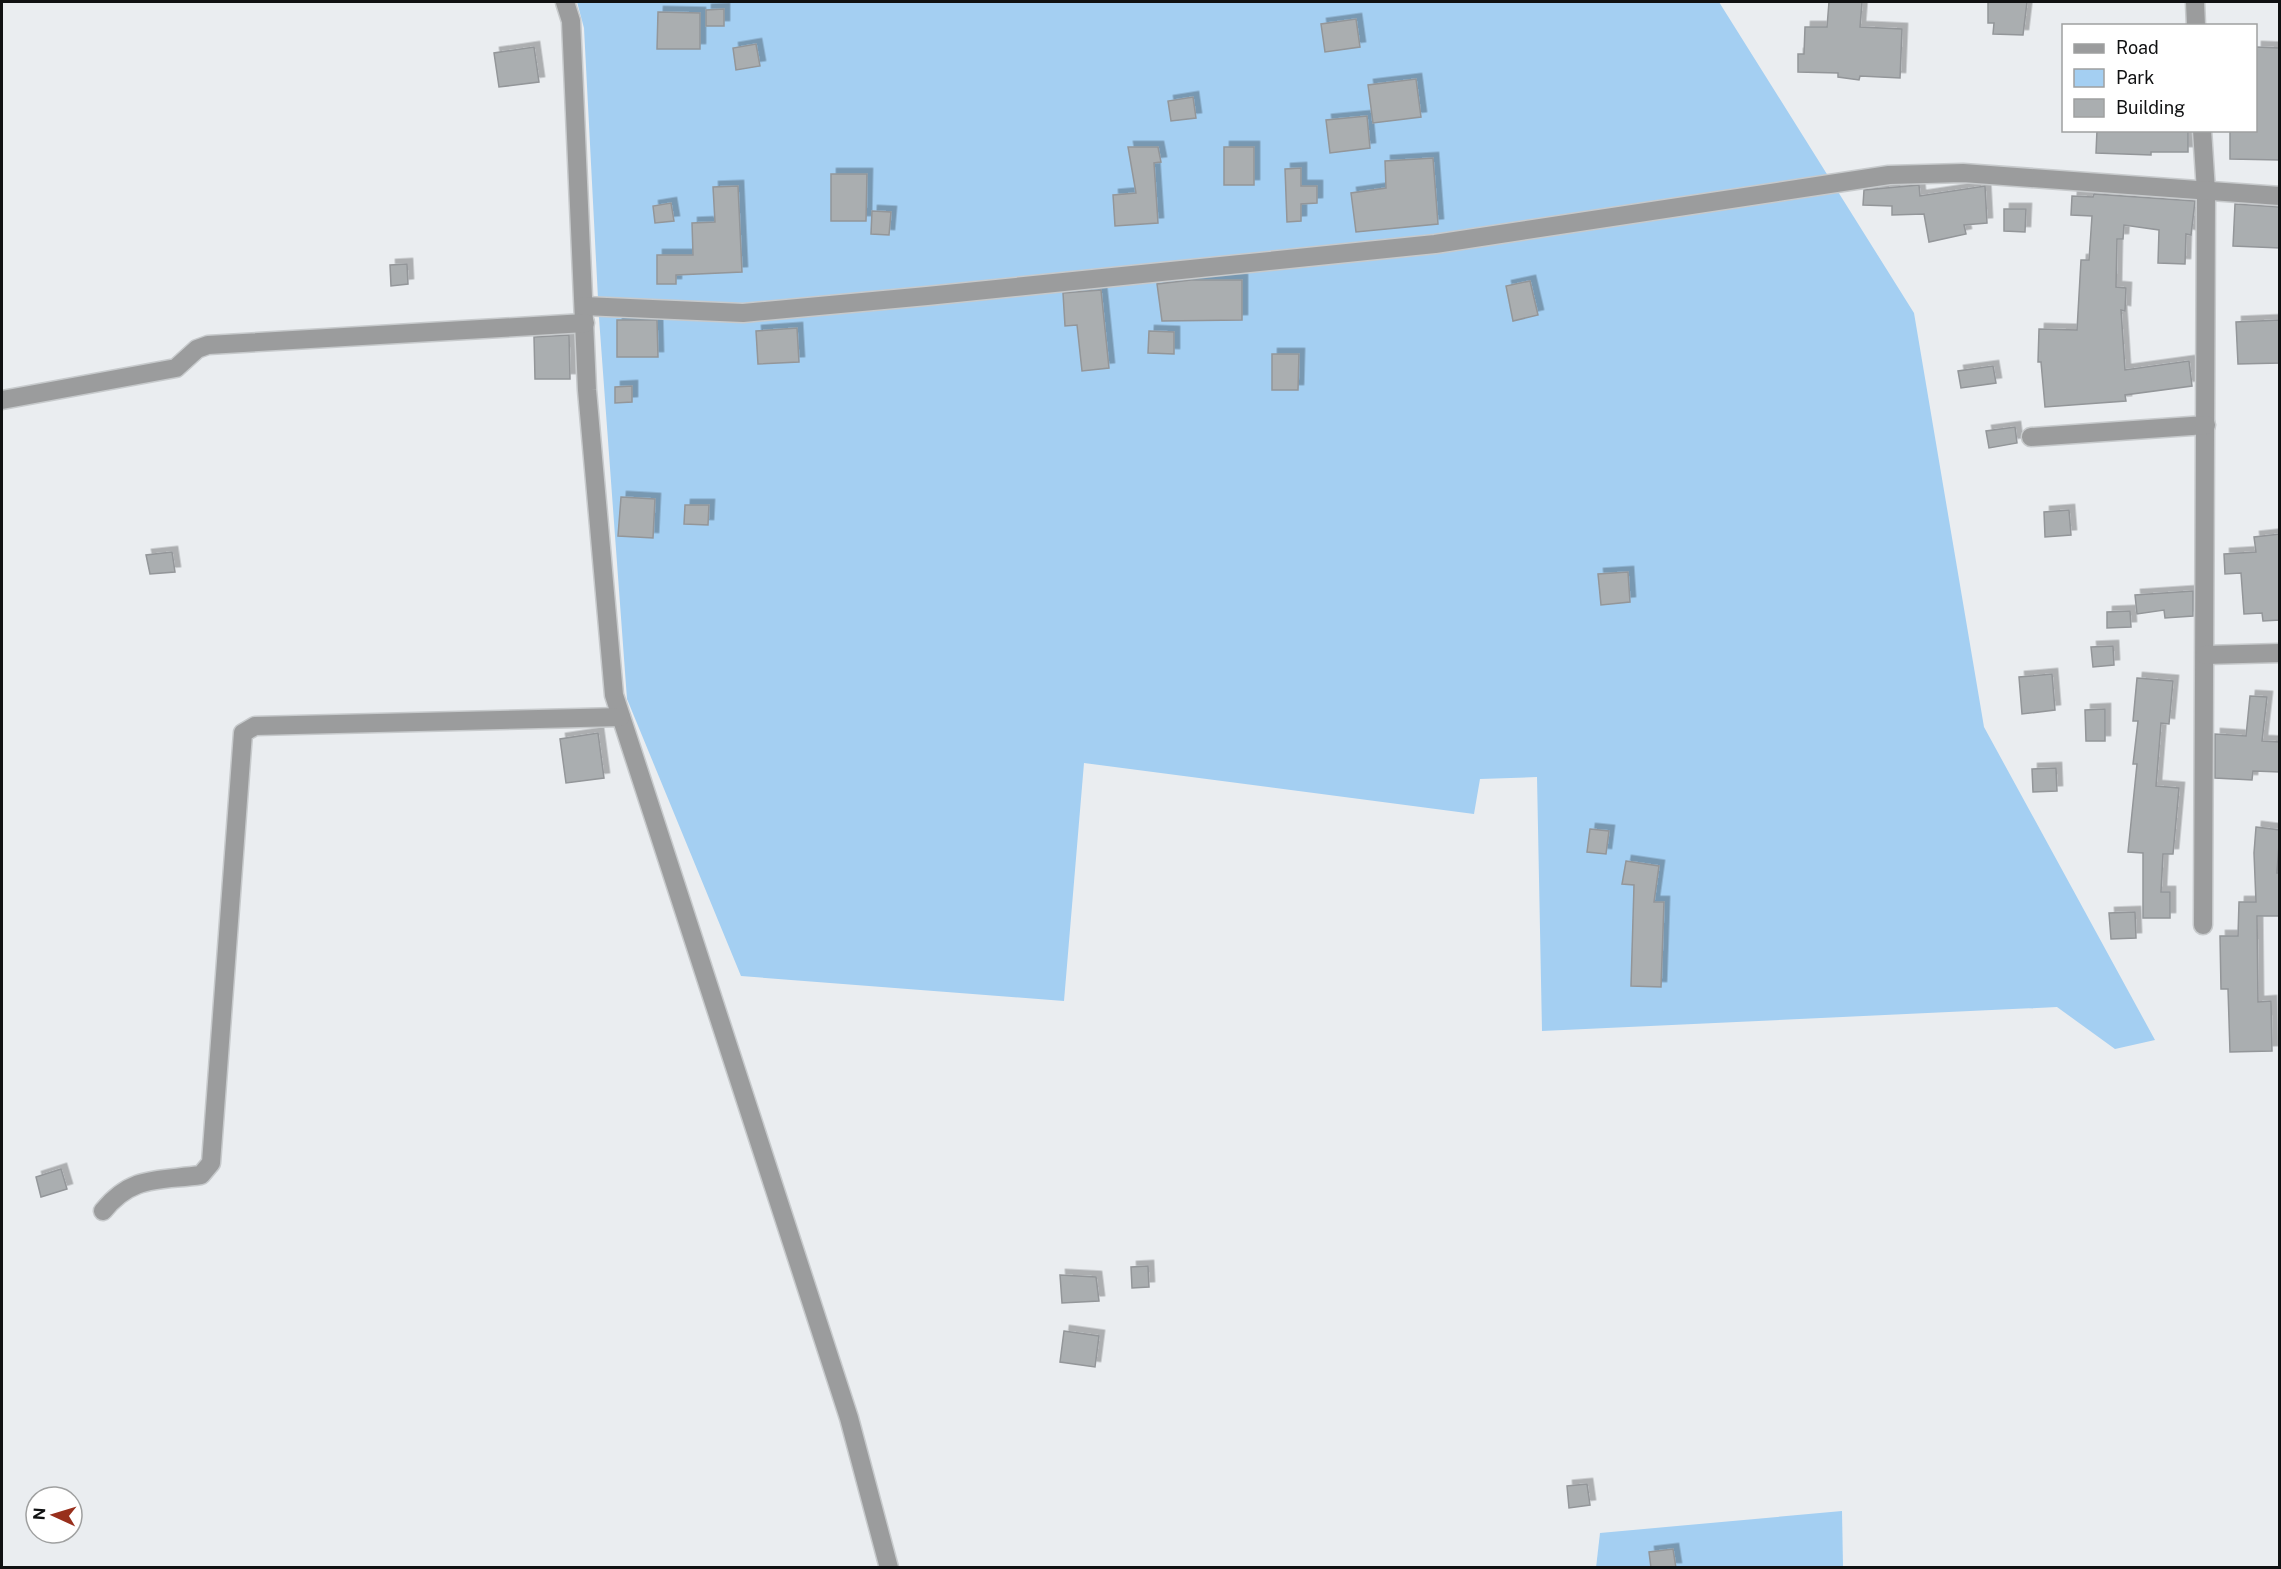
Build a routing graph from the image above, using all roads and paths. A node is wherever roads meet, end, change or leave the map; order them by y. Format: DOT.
graph roads {
  1 [pos="565,2"];
  2 [pos="2195,2"];
  3 [pos="2196,24"];
  4 [pos="2202,132"];
  5 [pos="2206,191"];
  6 [pos="2280,196"];
  7 [pos="584,314"];
  8 [pos="2,400"];
  9 [pos="2206,425"];
  10 [pos="2031,437"];
  11 [pos="2280,653"];
  12 [pos="2205,655"];
  13 [pos="621,717"];
  14 [pos="2203,925"];
  15 [pos="104,1211"];
  16 [pos="889,1568"];
  1 -- 7 [label="street"];
  2 -- 3 [label="street"];
  4 -- 5 [label="street"];
  5 -- 6 [label="street"];
  5 -- 7 [label="street"];
  5 -- 9 [label="street"];
  7 -- 8 [label="street"];
  7 -- 13 [label="street"];
  9 -- 10 [label="street"];
  9 -- 12 [label="street"];
  11 -- 12 [label="street"];
  12 -- 14 [label="street"];
  13 -- 15 [label="street"];
  13 -- 16 [label="street"];
}
